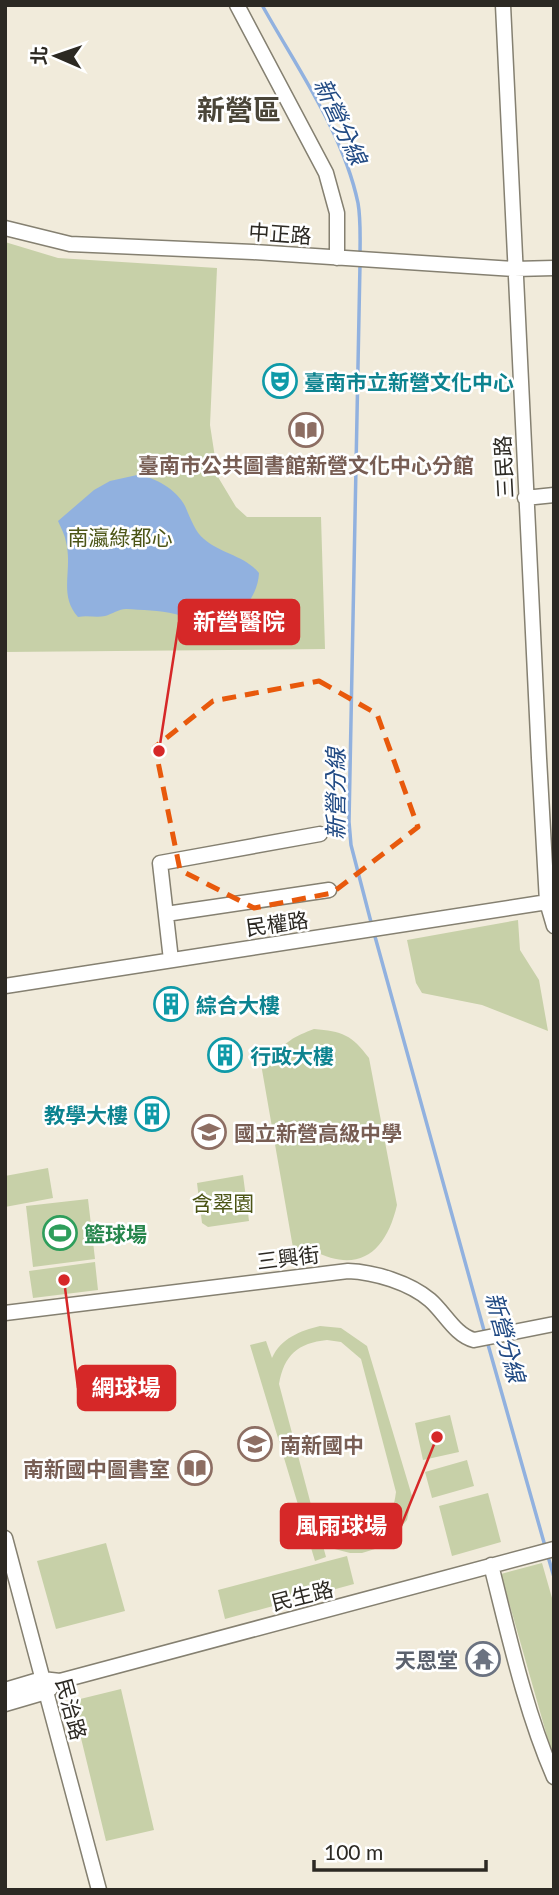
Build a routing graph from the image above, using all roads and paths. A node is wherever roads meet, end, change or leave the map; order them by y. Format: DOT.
graph roads {
  1 [pos="237,5"];
  2 [pos="503,5"];
  3 [pos="5,228"];
  4 [pos="341,258"];
  5 [pos="554,268"];
  6 [pos="514,269"];
  7 [pos="554,495"];
  8 [pos="525,498"];
  9 [pos="320,834"];
  10 [pos="329,890"];
  11 [pos="550,901"];
  12 [pos="166,914"];
  13 [pos="554,926"];
  14 [pos="171,960"];
  15 [pos="5,986"];
  16 [pos="5,1313"];
  17 [pos="554,1324"];
  18 [pos="5,1538"];
  19 [pos="553,1549"];
  20 [pos="491,1565"];
  21 [pos="44,1686"];
  22 [pos="5,1690"];
  23 [pos="5,1704"];
  24 [pos="554,1777"];
  25 [pos="99,1890"];
  1 -- 4 [label="street"];
  2 -- 6 [label="street, 三民路"];
  3 -- 4 [label="street, 中正路"];
  4 -- 6 [label="street, 中正路"];
  5 -- 6 [label="street, 中正路"];
  6 -- 8 [label="street, 三民路"];
  7 -- 8 [label="street"];
  8 -- 11 [label="street, 三民路"];
  9 -- 12 [label="street"];
  10 -- 12 [label="street"];
  11 -- 13 [label="street, 三民路"];
  11 -- 14 [label="street, 民權路"];
  12 -- 14 [label="street"];
  14 -- 15 [label="street, 民權路"];
  16 -- 17 [label="street, 三興街"];
  18 -- 21 [label="street, 民治路"];
  19 -- 20 [label="street, 民生路"];
  20 -- 21 [label="street, 民生路"];
  20 -- 24 [label="street"];
  21 -- 22 [label="street, 民生路"];
  21 -- 23 [label="street, 民生路"];
  21 -- 25 [label="street, 民治路"];
}
